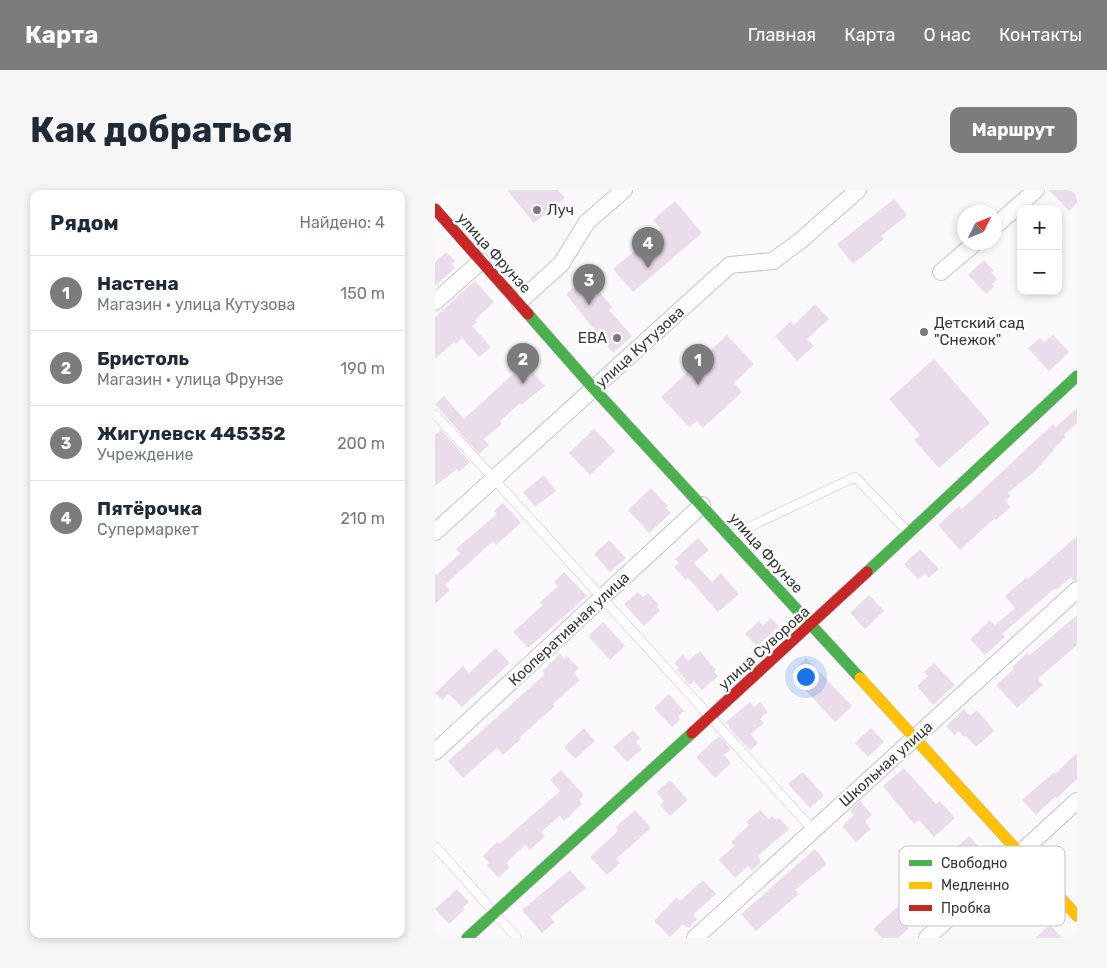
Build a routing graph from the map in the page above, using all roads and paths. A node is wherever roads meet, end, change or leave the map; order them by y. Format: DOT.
graph roads {
  1 [pos="624,190"];
  2 [pos="858,190"];
  3 [pos="1036,190"];
  4 [pos="435,209"];
  5 [pos="1002,220"];
  6 [pos="967,250"];
  7 [pos="481,261"];
  8 [pos="941,272"];
  9 [pos="435,302"];
  10 [pos="519,302"];
  11 [pos="1077,376"];
  12 [pos="594,389"];
  13 [pos="435,414"];
  14 [pos="493,479"];
  15 [pos="702,505"];
  16 [pos="435,532"];
  17 [pos="909,533"];
  18 [pos="730,536"];
  19 [pos="1077,590"];
  20 [pos="601,598"];
  21 [pos="811,625"];
  22 [pos="710,717"];
  23 [pos="914,738"];
  24 [pos="435,752"];
  25 [pos="1077,801"];
  26 [pos="813,830"];
  27 [pos="435,846"];
  28 [pos="1013,846"];
  29 [pos="1029,846"];
  30 [pos="1065,903"];
  31 [pos="495,913"];
  32 [pos="1077,916"];
  33 [pos="940,926"];
  34 [pos="467,938"];
  35 [pos="517,938"];
  36 [pos="695,938"];
  37 [pos="927,938"];
  1 -- 10 [label="street"];
  2 -- 12 [label="street, улица Кутузова"];
  3 -- 5 [label="street"];
  4 -- 7 [label="street, улица Фрунзе"];
  6 -- 8 [label="street"];
  7 -- 9 [label="street"];
  7 -- 10 [label="street, улица Фрунзе"];
  10 -- 12 [label="street, улица Фрунзе"];
  11 -- 17 [label="street, улица Суворова"];
  12 -- 14 [label="street, улица Кутузова"];
  12 -- 15 [label="street, улица Фрунзе"];
  13 -- 14 [label="lane"];
  14 -- 16 [label="street, улица Кутузова"];
  14 -- 20 [label="lane"];
  15 -- 18 [label="street, улица Фрунзе"];
  15 -- 20 [label="street, Кооперативная улица"];
  17 -- 18 [label="lane"];
  17 -- 21 [label="street, улица Суворова"];
  18 -- 21 [label="street, улица Фрунзе"];
  19 -- 23 [label="street, Школьная улица"];
  20 -- 22 [label="lane"];
  20 -- 24 [label="street, Кооперативная улица"];
  21 -- 22 [label="street, улица Суворова"];
  21 -- 23 [label="street, улица Фрунзе"];
  22 -- 26 [label="lane"];
  22 -- 31 [label="street, улица Суворова"];
  23 -- 26 [label="street, Школьная улица"];
  23 -- 28 [label="street, улица Фрунзе"];
  25 -- 29 [label="street"];
  26 -- 36 [label="street, Школьная улица"];
  27 -- 31 [label="lane"];
  30 -- 32 [label="street, улица Фрунзе"];
  31 -- 34 [label="street, улица Суворова"];
  31 -- 35 [label="lane"];
  33 -- 37 [label="street"];
}
